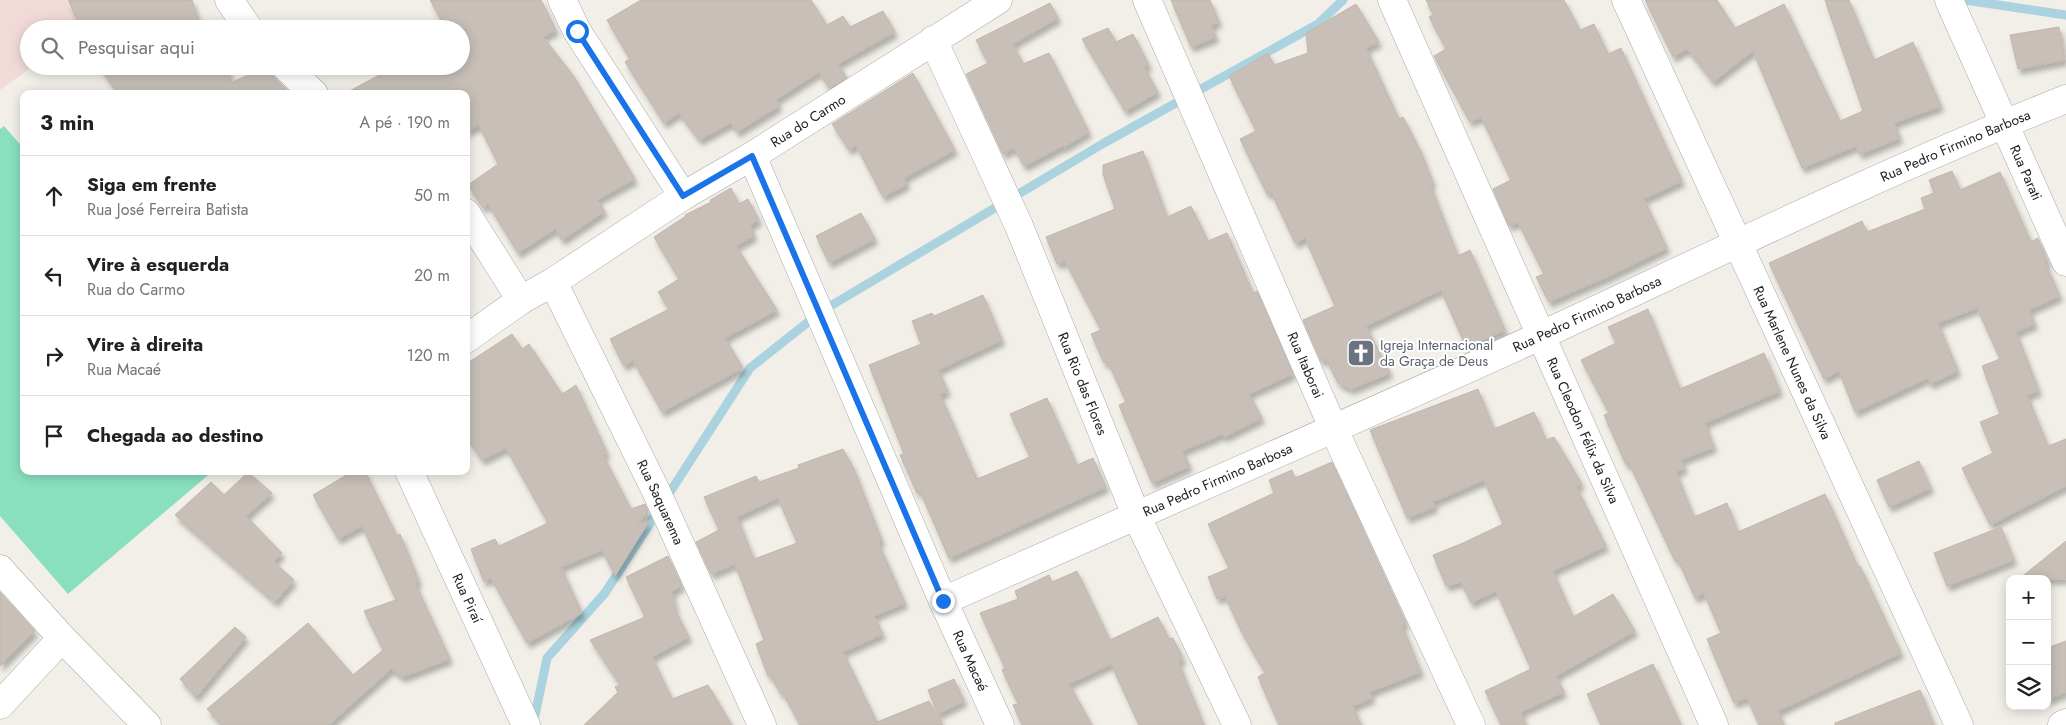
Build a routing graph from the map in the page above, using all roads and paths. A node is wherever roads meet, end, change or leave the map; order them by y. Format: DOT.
graph roads {
  1 [pos="228,0"];
  2 [pos="562,0"];
  3 [pos="998,0"];
  4 [pos="1147,0"];
  5 [pos="1392,0"];
  6 [pos="1626,0"];
  7 [pos="1955,12"];
  8 [pos="242,20"];
  9 [pos="933,40"];
  10 [pos="294,75"];
  11 [pos="310,90"];
  12 [pos="2066,99"];
  13 [pos="2003,124"];
  14 [pos="752,156"];
  15 [pos="683,196"];
  16 [pos="470,219"];
  17 [pos="1737,244"];
  18 [pos="2066,262"];
  19 [pos="553,282"];
  20 [pos="521,300"];
  21 [pos="1541,335"];
  22 [pos="470,336"];
  23 [pos="1334,430"];
  24 [pos="411,475"];
  25 [pos="1136,516"];
  26 [pos="0,569"];
  27 [pos="943,601"];
  28 [pos="62,638"];
  29 [pos="0,705"];
  30 [pos="522,716"];
  31 [pos="2066,723"];
  32 [pos="147,725"];
  33 [pos="762,725"];
  34 [pos="1000,725"];
  35 [pos="1237,725"];
  36 [pos="1471,725"];
  37 [pos="1714,725"];
  38 [pos="1959,725"];
  39 [pos="2062,725"];
  1 -- 8 [label="street"];
  2 -- 15 [label="street"];
  3 -- 9 [label="street, Rua do Carmo"];
  4 -- 23 [label="street, Rua Itaborai"];
  5 -- 21 [label="street, Rua Cleodon Félix da Silva"];
  6 -- 17 [label="street, Rua Marlene Nunes da Silva"];
  7 -- 13 [label="street, Rua Parati"];
  9 -- 14 [label="street, Rua do Carmo"];
  9 -- 25 [label="street, Rua Rio das Flores"];
  10 -- 11 [label="street"];
  12 -- 13 [label="street, Rua Pedro Firmino Barbosa"];
  13 -- 17 [label="street, Rua Pedro Firmino Barbosa"];
  13 -- 18 [label="street, Rua Parati"];
  14 -- 15 [label="street, Rua do Carmo"];
  14 -- 27 [label="street, Rua Macaé"];
  15 -- 19 [label="street, Rua do Carmo"];
  16 -- 20 [label="street"];
  17 -- 21 [label="street, Rua Pedro Firmino Barbosa"];
  17 -- 38 [label="street, Rua Marlene Nunes da Silva"];
  19 -- 20 [label="street, Rua do Carmo"];
  19 -- 33 [label="street, Rua Saquarema"];
  20 -- 22 [label="street, Rua do Carmo"];
  21 -- 23 [label="street, Rua Pedro Firmino Barbosa"];
  21 -- 37 [label="street, Rua Cleodon Félix da Silva"];
  23 -- 25 [label="street, Rua Pedro Firmino Barbosa"];
  23 -- 36 [label="street, Rua Itaborai"];
  24 -- 30 [label="street, Rua Piraí"];
  25 -- 27 [label="street, Rua Pedro Firmino Barbosa"];
  25 -- 35 [label="street, Rua Rio das Flores"];
  26 -- 28 [label="street"];
  27 -- 34 [label="street, Rua Macaé"];
  28 -- 29 [label="street"];
  28 -- 32 [label="street"];
  31 -- 39 [label="street"];
}
